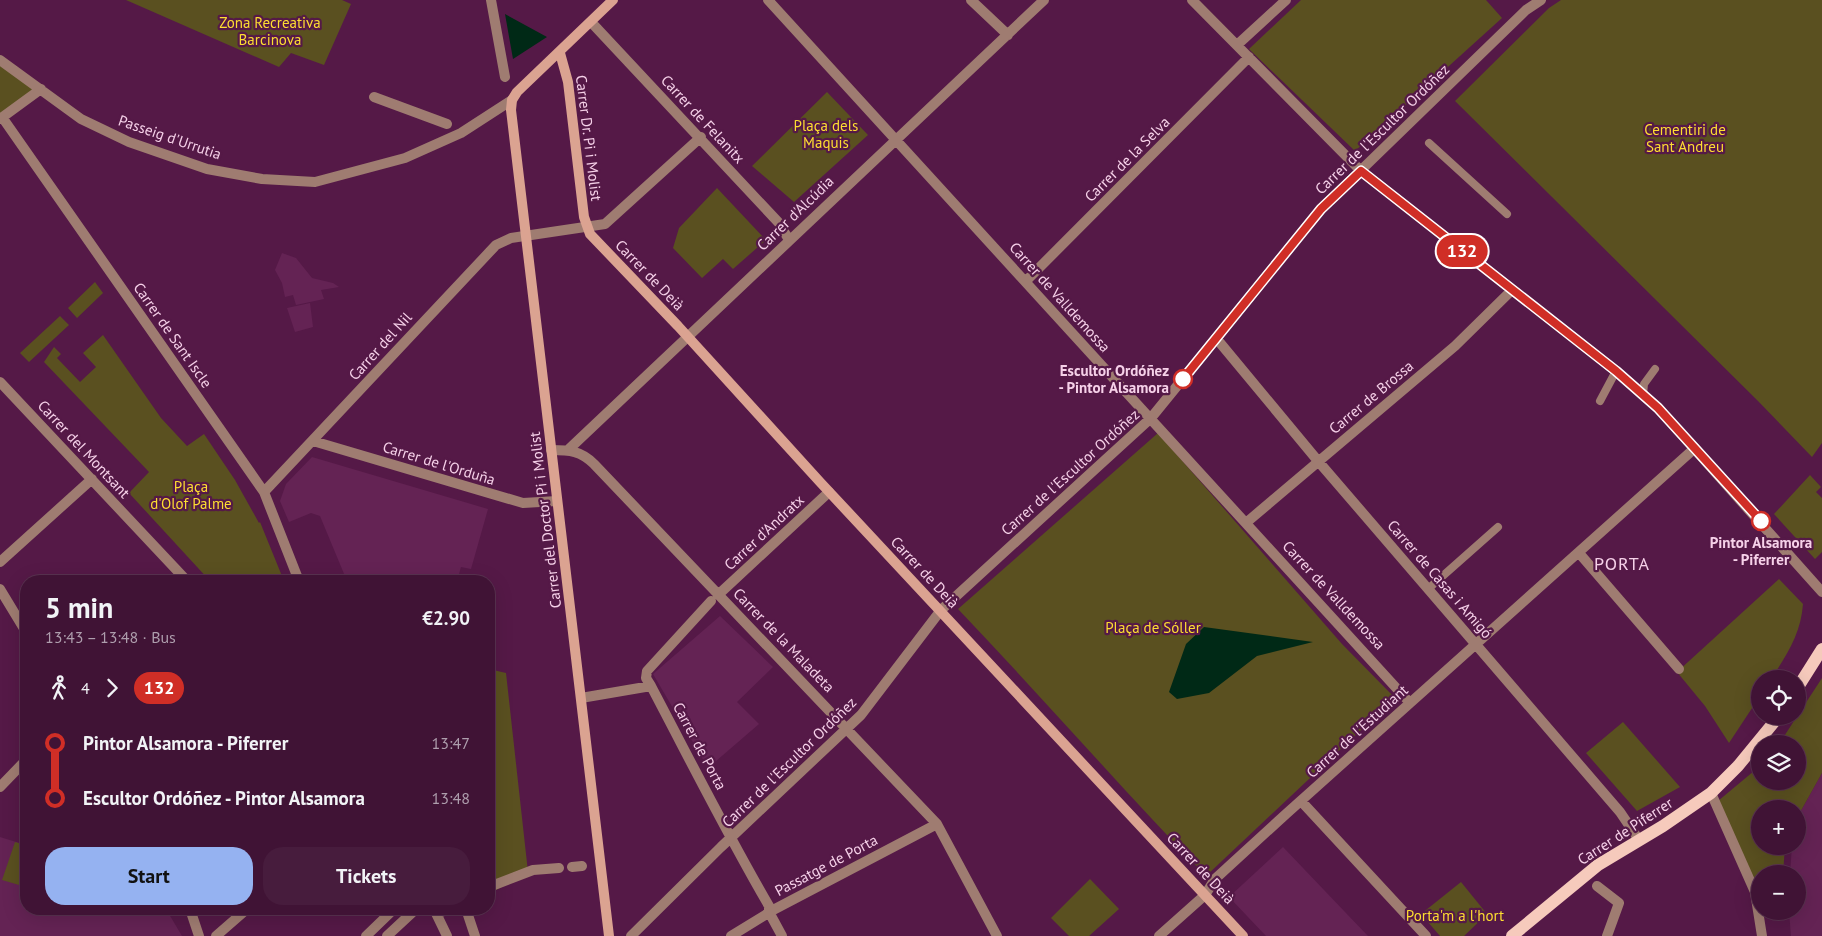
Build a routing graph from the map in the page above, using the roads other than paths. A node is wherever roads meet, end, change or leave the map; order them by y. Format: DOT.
graph roads {
  1 [pos="491,0"];
  2 [pos="613,0"];
  3 [pos="768,0"];
  4 [pos="971,0"];
  5 [pos="1044,0"];
  6 [pos="1192,0"];
  7 [pos="1286,0"];
  8 [pos="1540,0"];
  9 [pos="591,22"];
  10 [pos="1008,35"];
  11 [pos="1237,46"];
  12 [pos="560,53"];
  13 [pos="1248,57"];
  14 [pos="0,60"];
  15 [pos="505,76"];
  16 [pos="41,89"];
  17 [pos="374,97"];
  18 [pos="512,100"];
  19 [pos="1,118"];
  20 [pos="447,124"];
  21 [pos="701,137"];
  22 [pos="896,139"];
  23 [pos="1430,143"];
  24 [pos="1361,171"];
  25 [pos="1507,214"];
  26 [pos="586,228"];
  27 [pos="528,236"];
  28 [pos="789,240"];
  29 [pos="1026,281"];
  30 [pos="1512,290"];
  31 [pos="687,336"];
  32 [pos="1216,338"];
  33 [pos="1655,369"];
  34 [pos="1616,371"];
  35 [pos="1,384"];
  36 [pos="1643,395"];
  37 [pos="1600,401"];
  38 [pos="1151,418"];
  39 [pos="313,441"];
  40 [pos="1695,448"];
  41 [pos="551,450"];
  42 [pos="568,450"];
  43 [pos="1318,462"];
  44 [pos="92,479"];
  45 [pos="264,492"];
  46 [pos="829,492"];
  47 [pos="557,500"];
  48 [pos="1247,522"];
  49 [pos="1498,527"];
  50 [pos="1579,553"];
  51 [pos="0,562"];
  52 [pos="182,575"];
  53 [pos="297,575"];
  54 [pos="0,588"];
  55 [pos="1428,589"];
  56 [pos="1822,592"];
  57 [pos="715,598"];
  58 [pos="941,610"];
  59 [pos="20,622"];
  60 [pos="1478,644"];
  61 [pos="1822,649"];
  62 [pos="1679,669"];
  63 [pos="1806,674"];
  64 [pos="651,686"];
  65 [pos="581,698"];
  66 [pos="1410,703"];
  67 [pos="1772,725"];
  68 [pos="848,729"];
  69 [pos="20,766"];
  70 [pos="0,787"];
  71 [pos="1711,793"];
  72 [pos="1301,801"];
  73 [pos="937,824"];
  74 [pos="732,839"];
  75 [pos="1639,840"];
  76 [pos="559,868"];
  77 [pos="495,885"];
  78 [pos="1598,886"];
  79 [pos="1205,895"];
  80 [pos="770,912"];
  81 [pos="192,915"];
  82 [pos="240,915"];
  83 [pos="388,915"];
  84 [pos="410,915"];
  85 [pos="438,915"];
  86 [pos="468,915"];
  87 [pos="199,936"];
  88 [pos="216,936"];
  89 [pos="366,936"];
  90 [pos="387,936"];
  91 [pos="447,936"];
  92 [pos="474,936"];
  93 [pos="609,936"];
  94 [pos="631,936"];
  95 [pos="731,936"];
  96 [pos="782,936"];
  97 [pos="997,936"];
  98 [pos="1159,936"];
  99 [pos="1243,936"];
  100 [pos="1426,936"];
  101 [pos="1512,936"];
  102 [pos="1607,936"];
  103 [pos="1762,936"];
  1 -- 15 [label="street"];
  2 -- 9 [label="street"];
  3 -- 22 [label="street, Carrer de Valldemossa"];
  4 -- 10 [label="street"];
  5 -- 10 [label="street, Carrer d'Alcúdia"];
  6 -- 11 [label="street"];
  7 -- 11 [label="street"];
  8 -- 24 [label="street, Carrer de l'Escultor Ordóñez"];
  9 -- 12 [label="street"];
  9 -- 21 [label="street, Carrer de Felanitx"];
  10 -- 22 [label="street, Carrer d'Alcúdia"];
  11 -- 13 [label="street"];
  12 -- 18 [label="street"];
  12 -- 26 [label="street, Carrer Dr. Pi i Molist"];
  13 -- 24 [label="street"];
  13 -- 29 [label="street, Carrer de la Selva"];
  14 -- 16 [label="street, Passeig d'Urrutia"];
  16 -- 18 [label="street, Passeig d'Urrutia"];
  16 -- 19 [label="street"];
  17 -- 20 [label="street"];
  18 -- 27 [label="street, Carrer del Doctor Pi i Molist"];
  19 -- 45 [label="street, Carrer de Sant Iscle"];
  21 -- 26 [label="street, Carrer del Nil"];
  21 -- 28 [label="street, Carrer de Felanitx"];
  22 -- 28 [label="street, Carrer d'Alcúdia"];
  22 -- 29 [label="street, Carrer de Valldemossa"];
  23 -- 25 [label="lane"];
  24 -- 30 [label="street"];
  24 -- 32 [label="street, Carrer de l'Escultor Ordóñez"];
  26 -- 27 [label="street, Carrer del Nil"];
  26 -- 31 [label="street, Carrer de Deià"];
  27 -- 39 [label="street, Carrer del Nil"];
  27 -- 41 [label="street, Carrer del Doctor Pi i Molist"];
  28 -- 31 [label="street, Carrer d'Alcúdia"];
  29 -- 38 [label="street, Carrer de Valldemossa"];
  30 -- 34 [label="street"];
  30 -- 43 [label="street, Carrer de Brossa"];
  31 -- 42 [label="street, Carrer d'Alcúdia"];
  31 -- 46 [label="street, Carrer de Deià"];
  32 -- 38 [label="street, Carrer de l'Escultor Ordóñez"];
  32 -- 43 [label="street, Carrer de Casas i Amigó"];
  33 -- 36 [label="lane"];
  34 -- 36 [label="street"];
  34 -- 37 [label="lane"];
  35 -- 44 [label="street, Carrer del Montsant"];
  36 -- 40 [label="street"];
  38 -- 48 [label="street, Carrer de Valldemossa"];
  38 -- 58 [label="street, Carrer de l'Escultor Ordóñez"];
  39 -- 45 [label="street, Carrer del Nil"];
  39 -- 47 [label="street, Carrer de l'Orduña"];
  40 -- 50 [label="street, Carrer de l'Estudiant"];
  40 -- 56 [label="street"];
  41 -- 42 [label="street, Carrer de la Maladeta"];
  41 -- 47 [label="street, Carrer del Doctor Pi i Molist"];
  42 -- 57 [label="street, Carrer de la Maladeta"];
  43 -- 48 [label="street, Carrer de Brossa"];
  43 -- 55 [label="street, Carrer de Casas i Amigó"];
  44 -- 51 [label="street"];
  44 -- 52 [label="street, Carrer del Montsant"];
  45 -- 53 [label="street, Carrer de Sant Iscle"];
  46 -- 57 [label="street, Carrer d'Andratx"];
  46 -- 58 [label="street, Carrer de Deià"];
  47 -- 65 [label="street, Carrer del Doctor Pi i Molist"];
  48 -- 66 [label="street, Carrer de Valldemossa"];
  49 -- 55 [label="lane"];
  50 -- 60 [label="street, Carrer de l'Estudiant"];
  50 -- 62 [label="street"];
  54 -- 59 [label="street"];
  55 -- 60 [label="street, Carrer de Casas i Amigó"];
  57 -- 64 [label="street, Carrer d'Andratx"];
  57 -- 68 [label="street, Carrer de la Maladeta"];
  58 -- 68 [label="street, Carrer de l'Escultor Ordóñez"];
  58 -- 79 [label="street, Carrer de Deià"];
  60 -- 66 [label="street, Carrer de l'Estudiant"];
  60 -- 75 [label="street, Carrer de Casas i Amigó"];
  61 -- 63 [label="main road"];
  64 -- 65 [label="street"];
  64 -- 74 [label="street, Carrer de Porta"];
  65 -- 93 [label="street, Carrer del Doctor Pi i Molist"];
  66 -- 72 [label="street, Carrer de l'Estudiant"];
  67 -- 71 [label="main road, Carrer de Piferrer"];
  68 -- 73 [label="street, Carrer de la Maladeta"];
  68 -- 74 [label="street, Carrer de l'Escultor Ordóñez"];
  69 -- 70 [label="street"];
  71 -- 75 [label="main road, Carrer de Piferrer"];
  71 -- 103 [label="street"];
  72 -- 79 [label="street, Carrer de l'Estudiant"];
  72 -- 100 [label="street"];
  73 -- 80 [label="street, Passatge de Porta"];
  73 -- 97 [label="street, Carrer de la Maladeta"];
  74 -- 80 [label="street, Carrer de Porta"];
  74 -- 94 [label="street, Carrer de l'Escultor Ordóñez"];
  75 -- 101 [label="main road, Carrer de Piferrer"];
  76 -- 77 [label="street"];
  78 -- 102 [label="street"];
  79 -- 98 [label="street, Carrer de l'Estudiant"];
  79 -- 99 [label="street, Carrer de Deià"];
  80 -- 95 [label="street, Passatge de Porta"];
  80 -- 96 [label="street, Carrer de Porta"];
  81 -- 87 [label="street"];
  82 -- 88 [label="street"];
  83 -- 89 [label="street"];
  84 -- 90 [label="street"];
  85 -- 91 [label="street"];
  86 -- 92 [label="street"];
}
